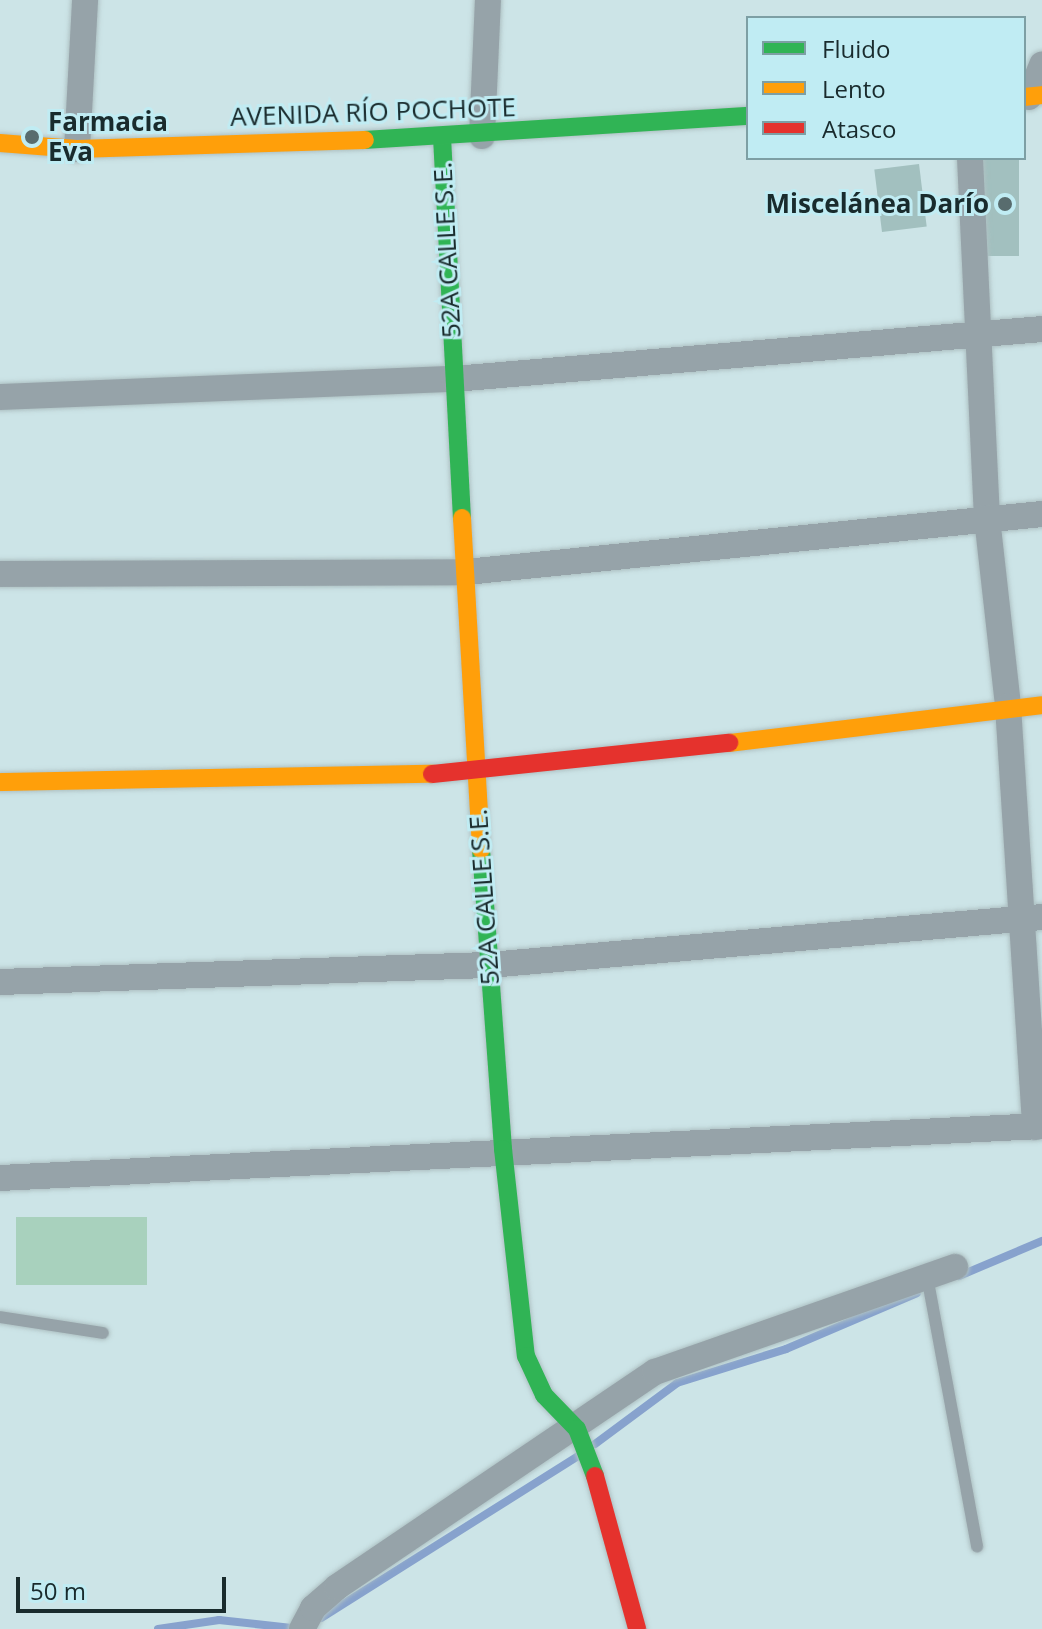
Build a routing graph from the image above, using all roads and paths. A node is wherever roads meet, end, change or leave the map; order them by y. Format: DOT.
graph roads {
  1 [pos="85,0"];
  2 [pos="488,0"];
  3 [pos="1042,64"];
  4 [pos="1032,96"];
  5 [pos="746,116"];
  6 [pos="482,136"];
  7 [pos="442,137"];
  8 [pos="0,143"];
  9 [pos="77,149"];
  10 [pos="970,160"];
  11 [pos="1042,329"];
  12 [pos="975,337"];
  13 [pos="454,379"];
  14 [pos="0,397"];
  15 [pos="1042,514"];
  16 [pos="987,518"];
  17 [pos="466,572"];
  18 [pos="0,574"];
  19 [pos="1042,705"];
  20 [pos="1008,706"];
  21 [pos="475,773"];
  22 [pos="0,782"];
  23 [pos="1033,918"];
  24 [pos="489,965"];
  25 [pos="0,982"];
  26 [pos="1039,1127"];
  27 [pos="503,1149"];
  28 [pos="0,1178"];
  29 [pos="955,1267"];
  30 [pos="927,1276"];
  31 [pos="0,1317"];
  32 [pos="103,1333"];
  33 [pos="577,1429"];
  34 [pos="977,1546"];
  35 [pos="302,1629"];
  36 [pos="637,1629"];
  1 -- 9 [label="street"];
  2 -- 6 [label="street, 52A CALLE S.E."];
  3 -- 4 [label="street"];
  5 -- 6 [label="street, AVENIDA RÍO POCHOTE"];
  6 -- 7 [label="street, AVENIDA RÍO POCHOTE"];
  7 -- 9 [label="street, AVENIDA RÍO POCHOTE"];
  7 -- 13 [label="street, 52A CALLE S.E."];
  8 -- 9 [label="street, AVENIDA RÍO POCHOTE"];
  10 -- 12 [label="street"];
  11 -- 12 [label="street"];
  12 -- 13 [label="street"];
  12 -- 16 [label="street"];
  13 -- 14 [label="street"];
  13 -- 17 [label="street, 52A CALLE S.E."];
  15 -- 16 [label="street"];
  16 -- 17 [label="street"];
  16 -- 20 [label="street"];
  17 -- 18 [label="street"];
  17 -- 21 [label="street, 52A CALLE S.E."];
  19 -- 20 [label="street"];
  20 -- 21 [label="street"];
  20 -- 23 [label="street"];
  21 -- 22 [label="street"];
  21 -- 24 [label="street, 52A CALLE S.E."];
  23 -- 24 [label="street"];
  23 -- 26 [label="street"];
  24 -- 25 [label="street"];
  24 -- 27 [label="street, 52A CALLE S.E."];
  26 -- 27 [label="street"];
  27 -- 28 [label="street"];
  27 -- 33 [label="street, 52A CALLE S.E."];
  29 -- 30 [label="street"];
  30 -- 33 [label="street"];
  30 -- 34 [label="lane"];
  31 -- 32 [label="lane"];
  33 -- 35 [label="street"];
  33 -- 36 [label="street, 52A CALLE S.E."];
}
